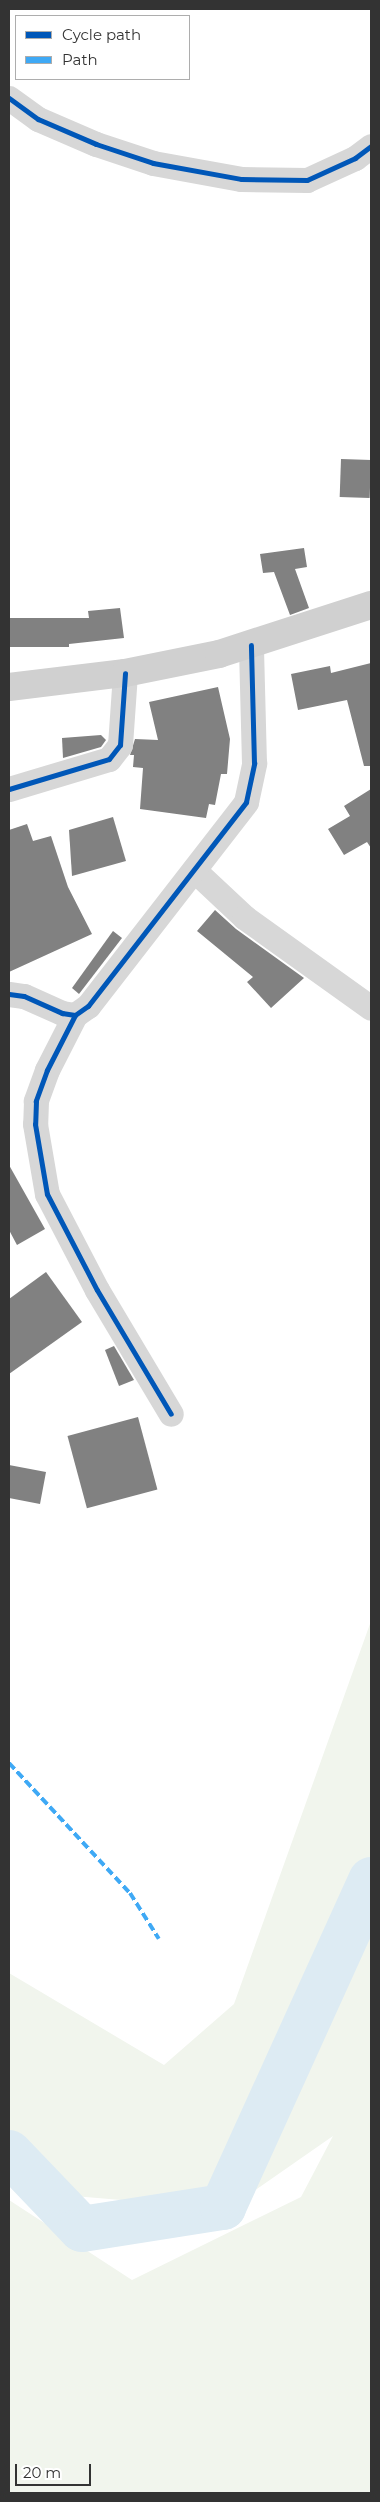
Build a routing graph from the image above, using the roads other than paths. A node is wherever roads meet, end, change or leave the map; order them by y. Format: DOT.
graph roads {
  1 [pos="9,98"];
  2 [pos="371,146"];
  3 [pos="371,605"];
  4 [pos="251,645"];
  5 [pos="125,673"];
  6 [pos="9,687"];
  7 [pos="9,789"];
  8 [pos="194,870"];
  9 [pos="9,994"];
  10 [pos="371,1008"];
  11 [pos="75,1015"];
  12 [pos="171,1414"];
  1 -- 2 [label="street"];
  3 -- 4 [label="street"];
  4 -- 5 [label="street"];
  4 -- 8 [label="street"];
  5 -- 6 [label="street"];
  5 -- 7 [label="street"];
  8 -- 10 [label="street"];
  8 -- 11 [label="street"];
  9 -- 11 [label="street"];
  11 -- 12 [label="street"];
}
